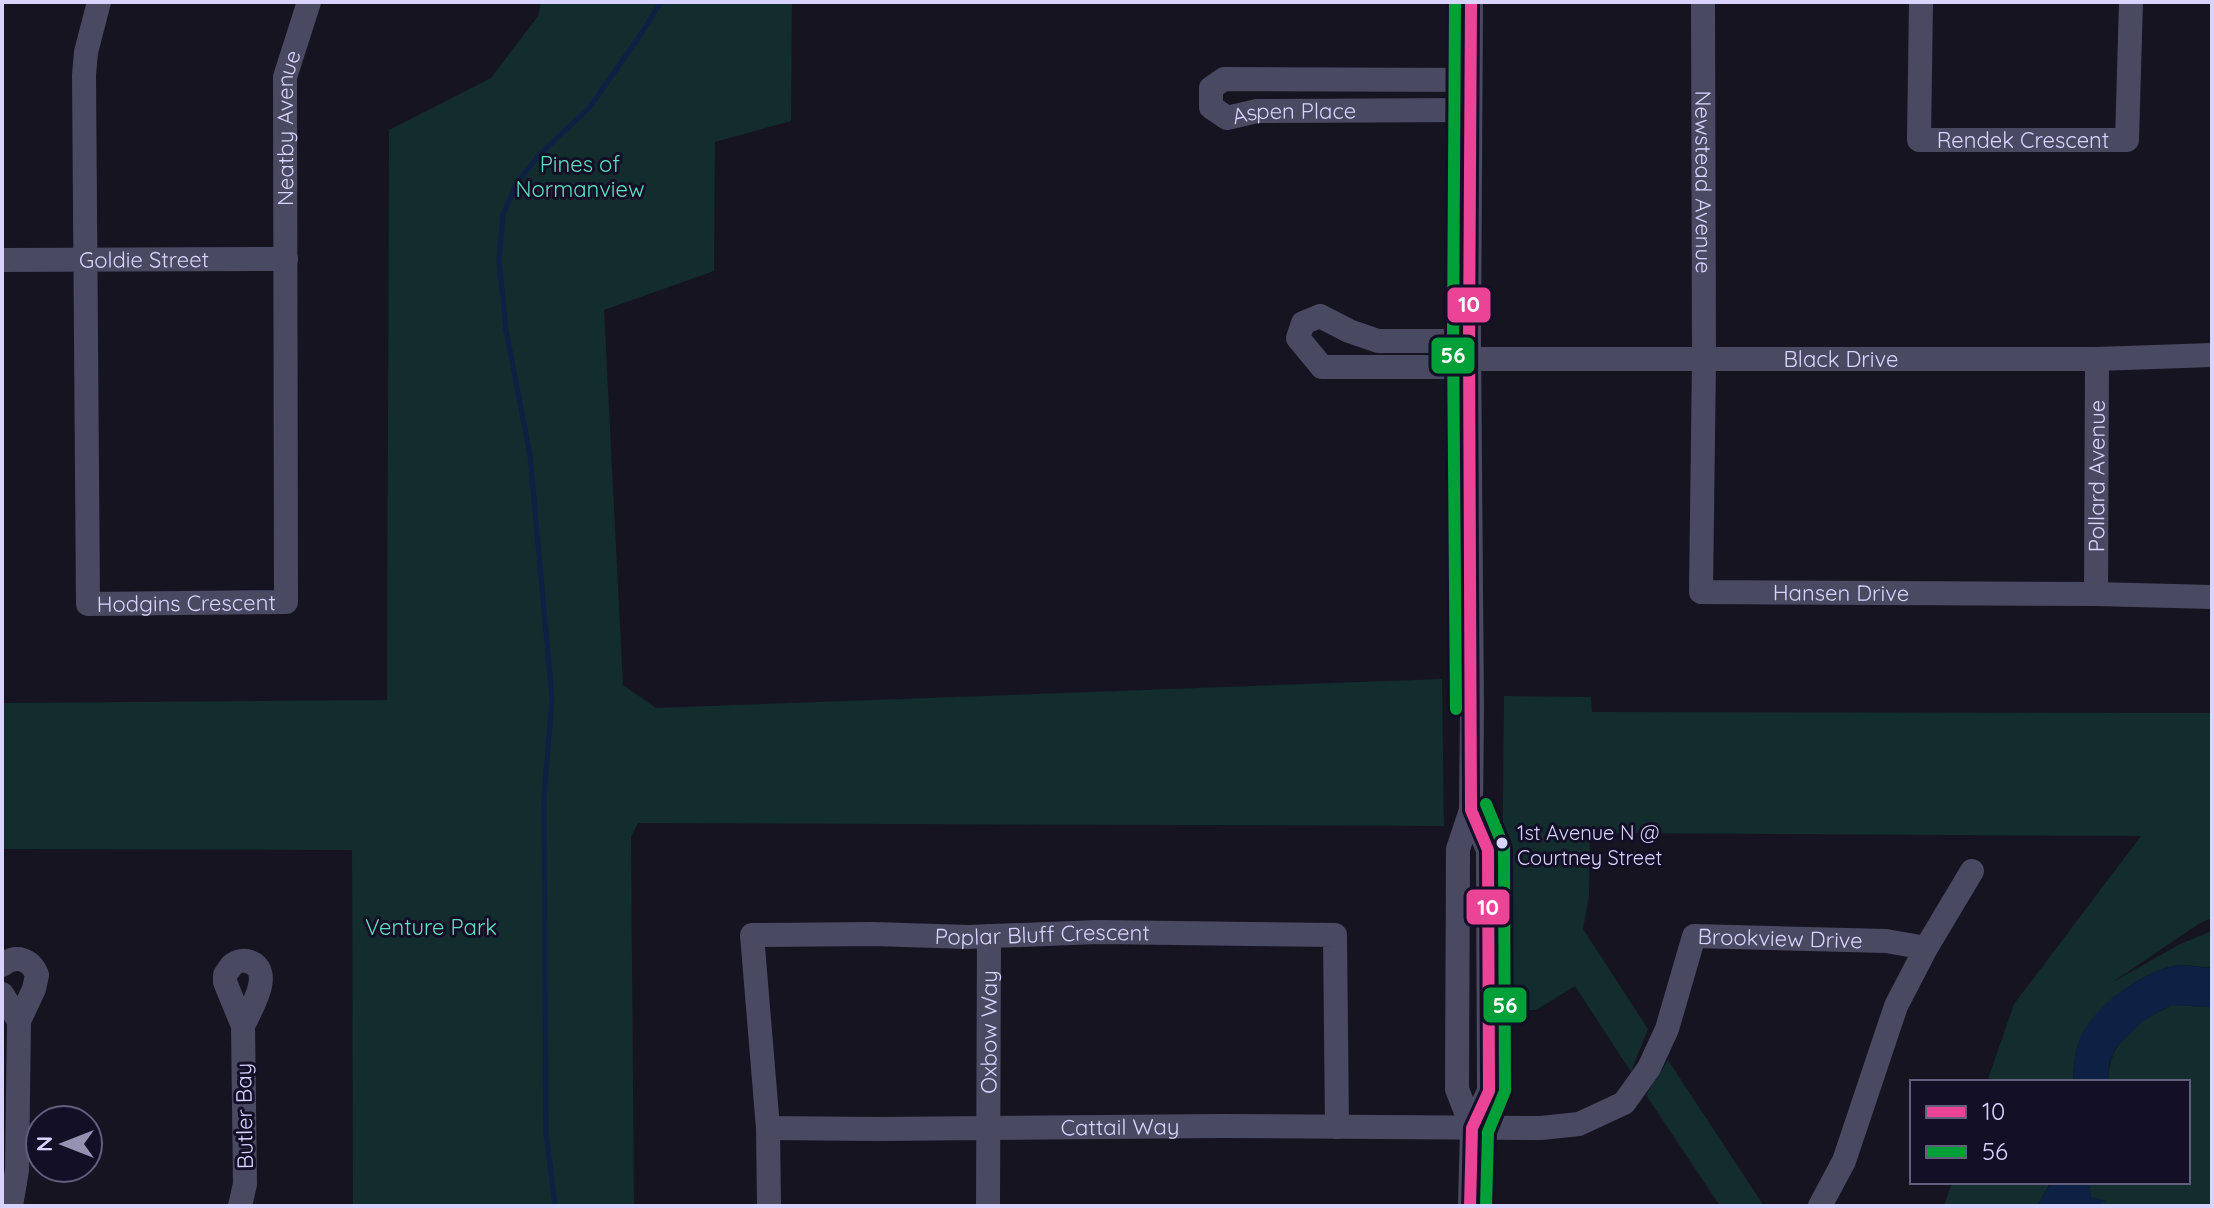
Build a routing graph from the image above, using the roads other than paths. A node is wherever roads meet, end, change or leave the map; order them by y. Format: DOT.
graph roads {
  1 [pos="99,2"];
  2 [pos="309,2"];
  3 [pos="1471,2"];
  4 [pos="1703,2"];
  5 [pos="1921,2"];
  6 [pos="2131,2"];
  7 [pos="1470,80"];
  8 [pos="1470,110"];
  9 [pos="286,259"];
  10 [pos="2,260"];
  11 [pos="85,260"];
  12 [pos="2212,355"];
  13 [pos="1469,356"];
  14 [pos="2097,359"];
  15 [pos="1704,360"];
  16 [pos="2096,594"];
  17 [pos="2212,597"];
  18 [pos="1972,871"];
  19 [pos="989,936"];
  20 [pos="1926,948"];
  21 [pos="2,965"];
  22 [pos="2,994"];
  23 [pos="19,1021"];
  24 [pos="243,1026"];
  25 [pos="989,1127"];
  26 [pos="1337,1127"];
  27 [pos="768,1128"];
  28 [pos="1472,1128"];
  29 [pos="11,1206"];
  30 [pos="240,1206"];
  31 [pos="769,1206"];
  32 [pos="988,1206"];
  33 [pos="1470,1206"];
  34 [pos="1820,1206"];
  1 -- 11 [label="street"];
  2 -- 9 [label="street, Neatby Avenue"];
  3 -- 7 [label="street"];
  4 -- 15 [label="street, Newstead Avenue"];
  5 -- 6 [label="street, Rendek Crescent"];
  7 -- 8 [label="street"];
  7 -- 8 [label="street, Aspen Place"];
  8 -- 13 [label="street"];
  9 -- 11 [label="street, Goldie Street"];
  9 -- 11 [label="street, Hodgins Crescent"];
  10 -- 11 [label="street, Goldie Street"];
  12 -- 14 [label="street, Black Drive"];
  13 -- 13 [label="street"];
  13 -- 15 [label="street, Black Drive"];
  13 -- 28 [label="street"];
  14 -- 15 [label="street, Black Drive"];
  14 -- 16 [label="street, Pollard Avenue"];
  15 -- 16 [label="street, Hansen Drive"];
  16 -- 17 [label="street, Hansen Drive"];
  18 -- 20 [label="street"];
  19 -- 25 [label="street, Oxbow Way"];
  19 -- 26 [label="street, Poplar Bluff Crescent"];
  19 -- 27 [label="street, Poplar Bluff Crescent"];
  20 -- 28 [label="street, Brookview Drive"];
  20 -- 34 [label="street"];
  21 -- 23 [label="street"];
  22 -- 23 [label="street"];
  23 -- 29 [label="street"];
  24 -- 30 [label="street, Butler Bay"];
  25 -- 26 [label="street, Cattail Way"];
  25 -- 27 [label="street, Cattail Way"];
  25 -- 32 [label="street, Oxbow Way"];
  26 -- 28 [label="street, Cattail Way"];
  27 -- 31 [label="street"];
  28 -- 33 [label="street"];
}
